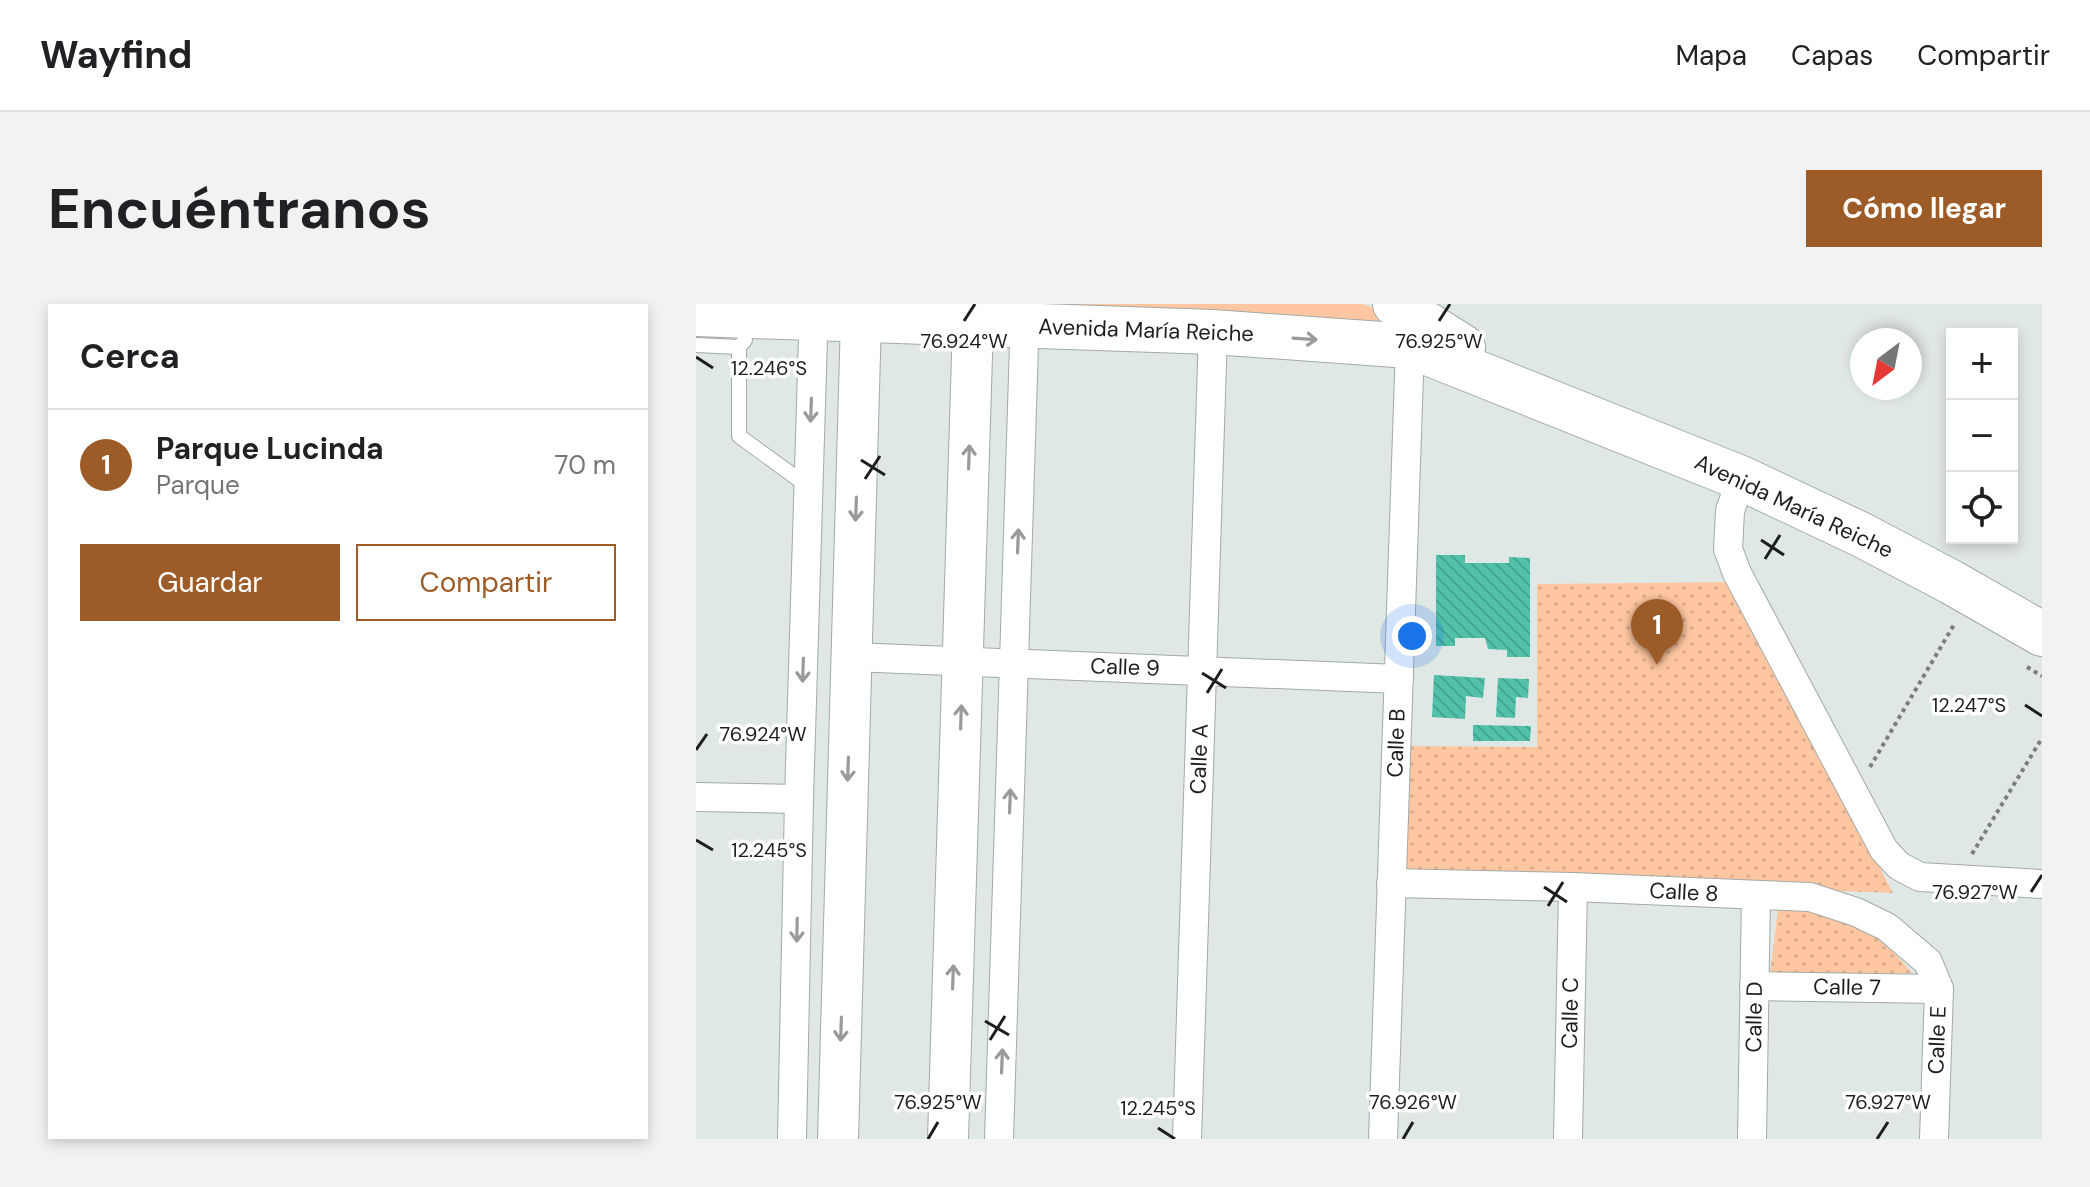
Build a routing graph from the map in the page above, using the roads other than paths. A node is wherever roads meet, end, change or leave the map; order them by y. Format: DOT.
graph roads {
  1 [pos="1395,304"];
  2 [pos="814,311"];
  3 [pos="696,314"];
  4 [pos="1025,315"];
  5 [pos="861,319"];
  6 [pos="973,323"];
  7 [pos="753,332"];
  8 [pos="1213,332"];
  9 [pos="696,345"];
  10 [pos="1410,346"];
  11 [pos="1539,396"];
  12 [pos="1741,478"];
  13 [pos="809,487"];
  14 [pos="2042,634"];
  15 [pos="852,657"];
  16 [pos="962,661"];
  17 [pos="1014,663"];
  18 [pos="1201,670"];
  19 [pos="1399,679"];
  20 [pos="696,797"];
  21 [pos="799,799"];
  22 [pos="1391,883"];
  23 [pos="2042,884"];
  24 [pos="1573,887"];
  25 [pos="1756,895"];
  26 [pos="1754,986"];
  27 [pos="1939,989"];
  28 [pos="792,1139"];
  29 [pos="838,1139"];
  30 [pos="948,1139"];
  31 [pos="999,1139"];
  32 [pos="1187,1139"];
  33 [pos="1383,1139"];
  34 [pos="1568,1139"];
  35 [pos="1752,1139"];
  36 [pos="1934,1139"];
  1 -- 11 [label="main road, Avenida María Reiche"];
  2 -- 5 [label="main road, Avenida María Reiche"];
  2 -- 7 [label="main road, Avenida María Reiche"];
  2 -- 13 [label="street, one-way"];
  3 -- 7 [label="main road, Avenida María Reiche"];
  4 -- 6 [label="main road, Avenida María Reiche"];
  4 -- 8 [label="main road, Avenida María Reiche"];
  17 -- 4 [label="street, one-way"];
  5 -- 6 [label="main road, Avenida María Reiche"];
  5 -- 15 [label="main road, one-way"];
  16 -- 6 [label="main road, one-way"];
  7 -- 9 [label="lane"];
  7 -- 13 [label="lane"];
  8 -- 10 [label="main road, Avenida María Reiche, one-way"];
  8 -- 18 [label="street, Calle A"];
  10 -- 11 [label="main road, Avenida María Reiche"];
  10 -- 19 [label="street, Calle B"];
  11 -- 12 [label="main road, Avenida María Reiche"];
  12 -- 14 [label="main road, Avenida María Reiche"];
  12 -- 23 [label="street"];
  13 -- 21 [label="street, one-way"];
  15 -- 16 [label="street, Calle 9"];
  15 -- 29 [label="main road, one-way"];
  16 -- 17 [label="street, Calle 9"];
  30 -- 16 [label="main road, one-way"];
  17 -- 18 [label="street, Calle 9"];
  31 -- 17 [label="street, one-way"];
  18 -- 19 [label="street, Calle 9"];
  18 -- 32 [label="street, Calle A"];
  19 -- 22 [label="street, Calle B"];
  20 -- 21 [label="street"];
  21 -- 28 [label="street, one-way"];
  22 -- 24 [label="street, Calle 8"];
  22 -- 33 [label="street, Calle B"];
  24 -- 25 [label="street, Calle 8"];
  24 -- 34 [label="street, Calle C"];
  25 -- 26 [label="street, Calle D"];
  25 -- 27 [label="street, Calle 8"];
  26 -- 27 [label="street, Calle 7"];
  26 -- 35 [label="street, Calle D"];
  27 -- 36 [label="street, Calle E"];
}
